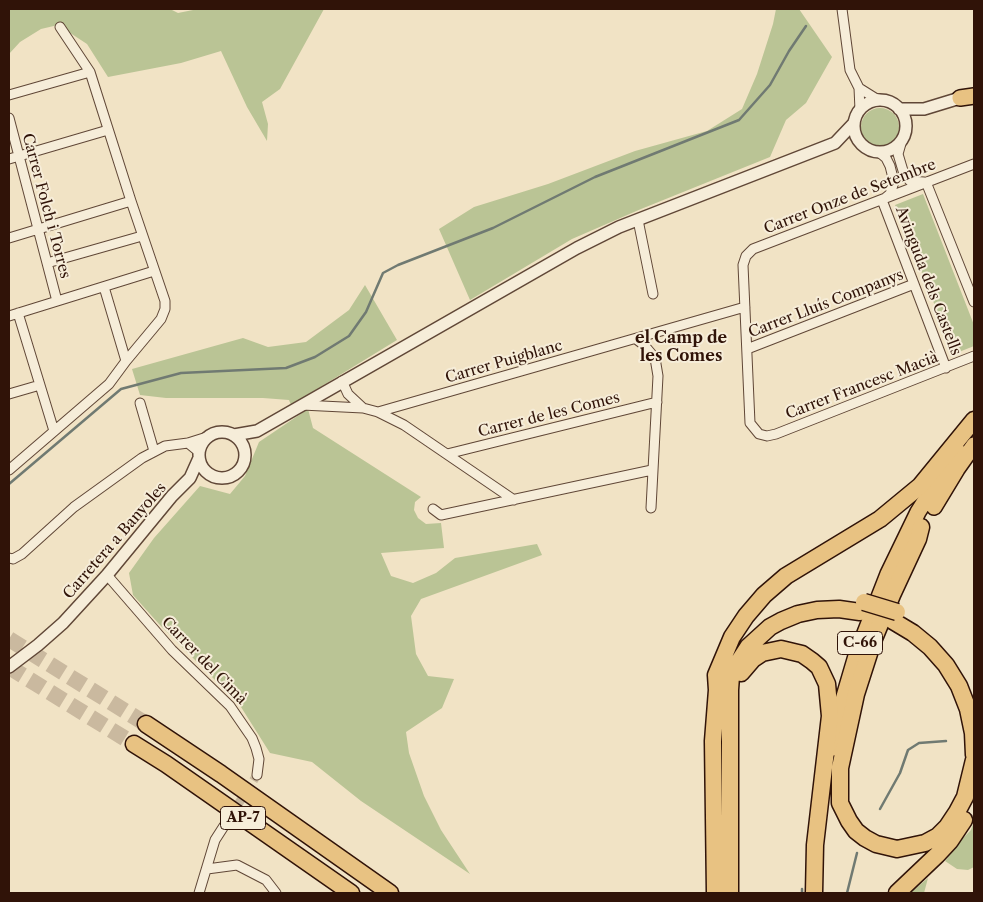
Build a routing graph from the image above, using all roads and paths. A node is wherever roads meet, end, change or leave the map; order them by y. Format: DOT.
graph roads {
  1 [pos="842,9"];
  2 [pos="60,27"];
  3 [pos="90,72"];
  4 [pos="859,88"];
  5 [pos="974,92"];
  6 [pos="9,95"];
  7 [pos="967,97"];
  8 [pos="882,100"];
  9 [pos="899,109"];
  10 [pos="924,109"];
  11 [pos="860,110"];
  12 [pos="9,118"];
  13 [pos="853,124"];
  14 [pos="906,128"];
  15 [pos="108,130"];
  16 [pos="902,140"];
  17 [pos="835,143"];
  18 [pos="861,145"];
  19 [pos="880,153"];
  20 [pos="19,156"];
  21 [pos="9,159"];
  22 [pos="974,164"];
  23 [pos="926,182"];
  24 [pos="882,200"];
  25 [pos="131,201"];
  26 [pos="638,220"];
  27 [pos="38,229"];
  28 [pos="142,236"];
  29 [pos="9,238"];
  30 [pos="47,263"];
  31 [pos="154,271"];
  32 [pos="914,284"];
  33 [pos="104,287"];
  34 [pos="653,294"];
  35 [pos="57,301"];
  36 [pos="974,302"];
  37 [pos="745,307"];
  38 [pos="13,315"];
  39 [pos="636,339"];
  40 [pos="747,349"];
  41 [pos="974,356"];
  42 [pos="126,361"];
  43 [pos="946,368"];
  44 [pos="342,381"];
  45 [pos="40,385"];
  46 [pos="9,394"];
  47 [pos="657,402"];
  48 [pos="140,403"];
  49 [pos="302,405"];
  50 [pos="363,408"];
  51 [pos="378,412"];
  52 [pos="974,420"];
  53 [pos="974,426"];
  54 [pos="54,431"];
  55 [pos="257,431"];
  56 [pos="234,435"];
  57 [pos="207,437"];
  58 [pos="188,443"];
  59 [pos="974,445"];
  60 [pos="154,451"];
  61 [pos="244,454"];
  62 [pos="447,454"];
  63 [pos="199,455"];
  64 [pos="9,470"];
  65 [pos="652,470"];
  66 [pos="212,475"];
  67 [pos="190,478"];
  68 [pos="514,500"];
  69 [pos="650,508"];
  70 [pos="433,510"];
  71 [pos="921,527"];
  72 [pos="9,558"];
  73 [pos="107,575"];
  74 [pos="862,607"];
  75 [pos="895,617"];
  76 [pos="9,667"];
  77 [pos="732,681"];
  78 [pos="717,690"];
  79 [pos="974,695"];
  80 [pos="146,724"];
  81 [pos="134,744"];
  82 [pos="974,755"];
  83 [pos="974,760"];
  84 [pos="182,774"];
  85 [pos="257,775"];
  86 [pos="829,782"];
  87 [pos="974,799"];
  88 [pos="224,826"];
  89 [pos="207,868"];
  90 [pos="200,893"];
  91 [pos="276,893"];
  92 [pos="335,893"];
  93 [pos="351,893"];
  94 [pos="390,893"];
  95 [pos="715,893"];
  96 [pos="730,893"];
  97 [pos="814,893"];
  98 [pos="821,893"];
  99 [pos="896,893"];
  1 -- 4 [label="street"];
  2 -- 3 [label="street"];
  3 -- 6 [label="street"];
  3 -- 15 [label="street"];
  4 -- 8 [label="street"];
  4 -- 11 [label="street"];
  5 -- 7 [label="street"];
  7 -- 10 [label="street"];
  8 -- 9 [label="street"];
  8 -- 11 [label="street"];
  9 -- 10 [label="street"];
  9 -- 14 [label="street"];
  10 -- 14 [label="street"];
  11 -- 13 [label="street"];
  12 -- 20 [label="street, Carrer Folch i Torres"];
  13 -- 17 [label="street"];
  13 -- 18 [label="street"];
  14 -- 16 [label="street"];
  15 -- 20 [label="street"];
  15 -- 25 [label="street"];
  16 -- 19 [label="street"];
  16 -- 23 [label="street"];
  17 -- 18 [label="street"];
  17 -- 26 [label="street"];
  18 -- 19 [label="street"];
  19 -- 24 [label="street, Avinguda dels Castells"];
  20 -- 21 [label="street"];
  20 -- 27 [label="street, Carrer Folch i Torres"];
  22 -- 23 [label="street, Carrer Onze de Setembre"];
  23 -- 24 [label="street, Carrer Onze de Setembre"];
  23 -- 36 [label="street"];
  24 -- 32 [label="street, Avinguda dels Castells"];
  24 -- 37 [label="street, Carrer Onze de Setembre"];
  25 -- 27 [label="street"];
  25 -- 28 [label="street"];
  26 -- 34 [label="street"];
  26 -- 44 [label="street"];
  27 -- 29 [label="street"];
  27 -- 30 [label="street, Carrer Folch i Torres"];
  28 -- 30 [label="street"];
  28 -- 31 [label="street"];
  30 -- 35 [label="street, Carrer Folch i Torres"];
  31 -- 33 [label="street"];
  31 -- 42 [label="street"];
  32 -- 40 [label="street, Carrer Lluís Companys"];
  32 -- 43 [label="street, Avinguda dels Castells"];
  33 -- 35 [label="street"];
  33 -- 42 [label="street"];
  35 -- 38 [label="street"];
  37 -- 39 [label="street, Carrer Puigblanc"];
  37 -- 40 [label="street"];
  38 -- 45 [label="street"];
  39 -- 47 [label="street"];
  39 -- 51 [label="street, Carrer Puigblanc"];
  40 -- 43 [label="street, Carrer Francesc Macià"];
  41 -- 43 [label="street, Carrer Francesc Macià"];
  42 -- 54 [label="street"];
  44 -- 49 [label="street"];
  44 -- 50 [label="street"];
  45 -- 46 [label="street"];
  45 -- 54 [label="street"];
  47 -- 62 [label="street, Carrer de les Comes"];
  47 -- 65 [label="street"];
  48 -- 60 [label="street"];
  49 -- 50 [label="street"];
  49 -- 55 [label="street"];
  50 -- 51 [label="street"];
  51 -- 62 [label="street"];
  52 -- 78 [label="highway"];
  53 -- 86 [label="highway, C-66"];
  54 -- 64 [label="street"];
  55 -- 56 [label="street"];
  55 -- 61 [label="street"];
  56 -- 57 [label="street"];
  56 -- 61 [label="street"];
  57 -- 58 [label="street"];
  57 -- 63 [label="street"];
  58 -- 60 [label="street"];
  58 -- 63 [label="street"];
  59 -- 71 [label="highway, C-66"];
  60 -- 72 [label="street"];
  61 -- 66 [label="street"];
  62 -- 68 [label="street"];
  63 -- 66 [label="street"];
  63 -- 67 [label="street, Carretera a Banyoles"];
  65 -- 68 [label="street"];
  65 -- 69 [label="street"];
  66 -- 67 [label="street"];
  67 -- 73 [label="street, Carretera a Banyoles"];
  68 -- 70 [label="street"];
  71 -- 83 [label="highway"];
  71 -- 86 [label="highway, C-66"];
  73 -- 76 [label="street, Carretera a Banyoles"];
  73 -- 85 [label="street, Carrer del Cimà"];
  74 -- 75 [label="highway"];
  74 -- 77 [label="highway"];
  74 -- 78 [label="highway"];
  75 -- 79 [label="highway"];
  75 -- 82 [label="highway"];
  77 -- 96 [label="highway"];
  77 -- 97 [label="highway"];
  78 -- 95 [label="highway"];
  80 -- 94 [label="highway, AP-7"];
  81 -- 84 [label="highway, AP-7"];
  84 -- 92 [label="highway"];
  84 -- 93 [label="highway, AP-7"];
  86 -- 98 [label="highway, C-66"];
  87 -- 99 [label="highway"];
  88 -- 89 [label="street"];
  89 -- 90 [label="street"];
  89 -- 91 [label="street"];
}
